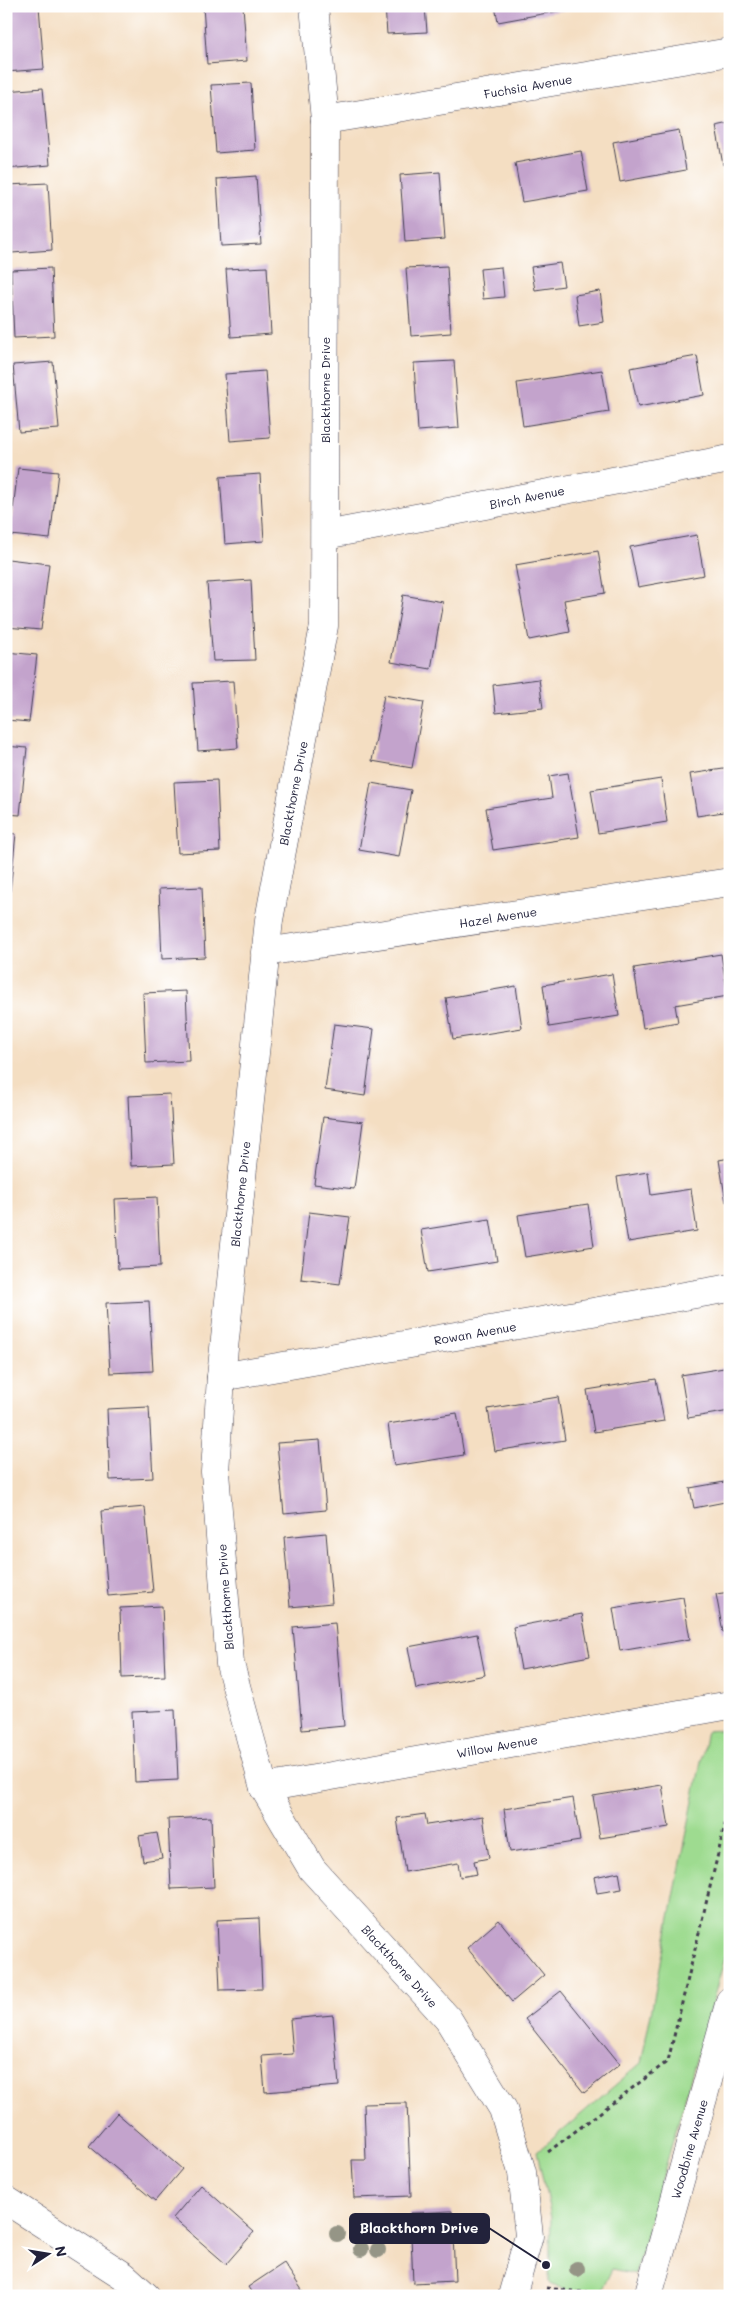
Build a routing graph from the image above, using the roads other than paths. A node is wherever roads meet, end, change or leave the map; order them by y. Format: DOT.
graph roads {
  1 [pos="314,6"];
  2 [pos="730,52"];
  3 [pos="325,120"];
  4 [pos="730,459"];
  5 [pos="325,535"];
  6 [pos="730,882"];
  7 [pos="266,952"];
  8 [pos="730,1288"];
  9 [pos="220,1377"];
  10 [pos="730,1704"];
  11 [pos="264,1788"];
  12 [pos="730,2001"];
  13 [pos="6,2200"];
  14 [pos="514,2291"];
  15 [pos="146,2296"];
  16 [pos="648,2296"];
  1 -- 3 [label="street, Blackthorne Drive"];
  2 -- 3 [label="street, Fuchsia Avenue"];
  3 -- 5 [label="street, Blackthorne Drive"];
  4 -- 5 [label="street, Birch Avenue"];
  5 -- 7 [label="street, Blackthorne Drive"];
  6 -- 7 [label="street, Hazel Avenue"];
  7 -- 9 [label="street, Blackthorne Drive"];
  8 -- 9 [label="street, Rowan Avenue"];
  9 -- 11 [label="street, Blackthorne Drive"];
  10 -- 11 [label="street, Willow Avenue"];
  11 -- 14 [label="street, Blackthorne Drive"];
  12 -- 16 [label="street, Woodbine Avenue"];
  13 -- 15 [label="street"];
}
